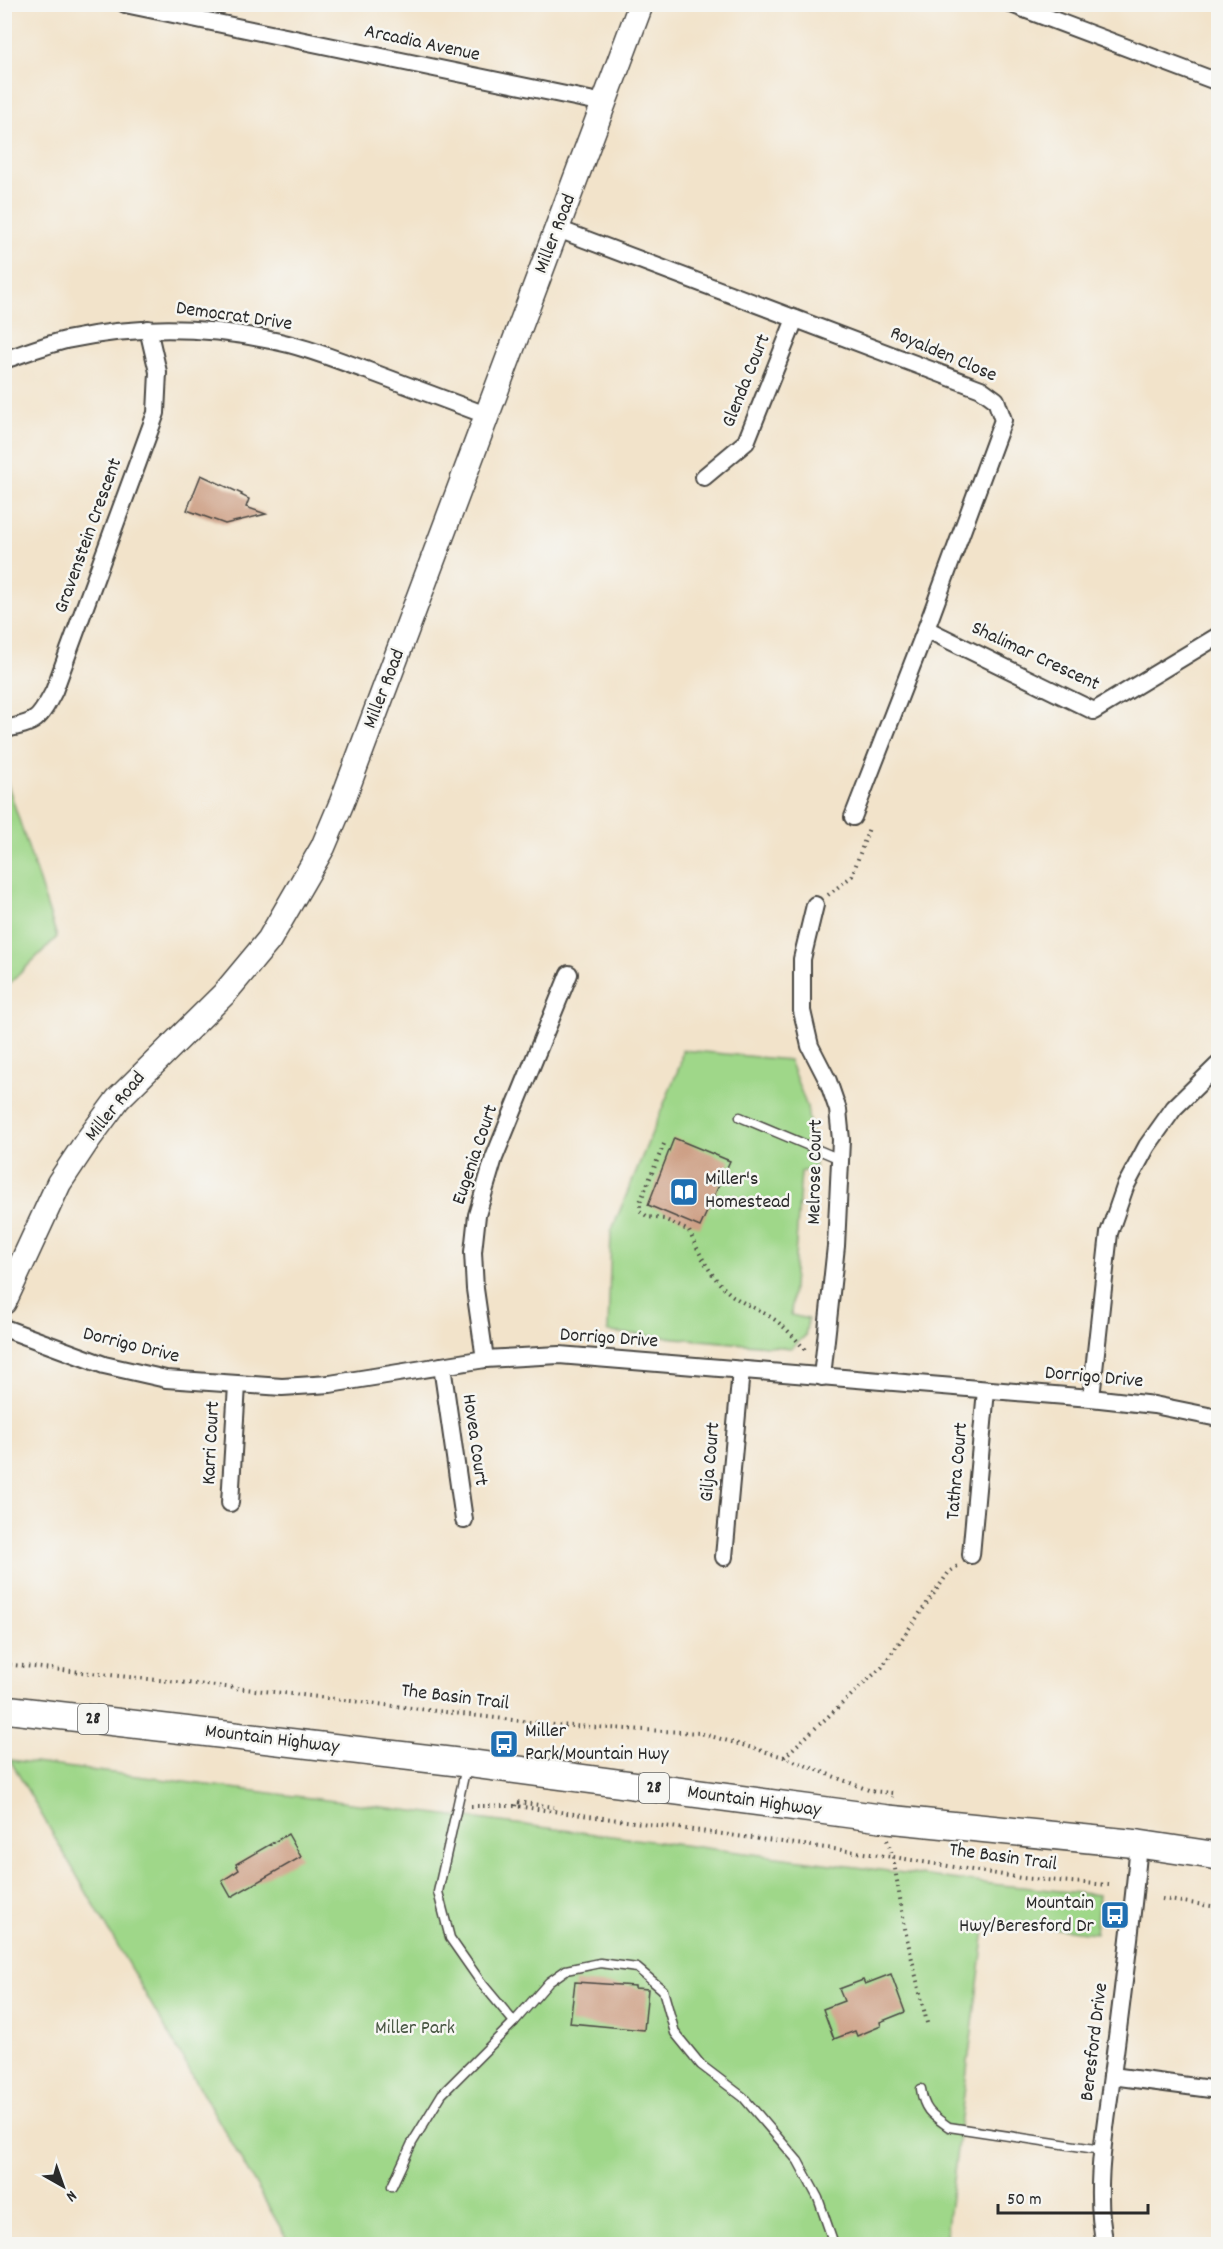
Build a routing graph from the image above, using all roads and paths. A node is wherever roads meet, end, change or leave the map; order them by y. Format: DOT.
graph roads {
  1 [pos="125,4"];
  2 [pos="641,4"];
  3 [pos="1011,4"];
  4 [pos="1218,82"];
  5 [pos="604,103"];
  6 [pos="558,229"];
  7 [pos="795,319"];
  8 [pos="148,329"];
  9 [pos="4,360"];
  10 [pos="486,415"];
  11 [pos="704,477"];
  12 [pos="926,629"];
  13 [pos="1218,636"];
  14 [pos="4,729"];
  15 [pos="852,817"];
  16 [pos="870,824"];
  17 [pos="815,905"];
  18 [pos="569,974"];
  19 [pos="1218,1065"];
  20 [pos="740,1117"];
  21 [pos="664,1144"];
  22 [pos="840,1159"];
  23 [pos="4,1302"];
  24 [pos="4,1328"];
  25 [pos="806,1351"];
  26 [pos="485,1359"];
  27 [pos="442,1365"];
  28 [pos="741,1370"];
  29 [pos="822,1377"];
  30 [pos="237,1385"];
  31 [pos="986,1390"];
  32 [pos="1091,1398"];
  33 [pos="1218,1418"];
  34 [pos="230,1503"];
  35 [pos="464,1520"];
  36 [pos="971,1555"];
  37 [pos="724,1557"];
  38 [pos="4,1664"];
  39 [pos="4,1709"];
  40 [pos="784,1757"];
  41 [pos="466,1763"];
  42 [pos="893,1793"];
  43 [pos="456,1805"];
  44 [pos="515,1806"];
  45 [pos="554,1807"];
  46 [pos="1139,1844"];
  47 [pos="1218,1856"];
  48 [pos="893,1857"];
  49 [pos="1109,1885"];
  50 [pos="1162,1899"];
  51 [pos="1218,1906"];
  52 [pos="514,2022"];
  53 [pos="928,2027"];
  54 [pos="1112,2076"];
  55 [pos="921,2089"];
  56 [pos="1218,2090"];
  57 [pos="1102,2150"];
  58 [pos="392,2186"];
  59 [pos="834,2244"];
  60 [pos="1105,2244"];
  1 -- 5 [label="street, Arcadia Avenue"];
  2 -- 5 [label="main road, Miller Road"];
  3 -- 4 [label="street"];
  5 -- 6 [label="main road, Miller Road"];
  6 -- 7 [label="street, Royalden Close"];
  6 -- 10 [label="main road, Miller Road"];
  7 -- 11 [label="street, Glenda Court"];
  7 -- 12 [label="street, Royalden Close"];
  8 -- 9 [label="street, Democrat Drive"];
  8 -- 10 [label="street, Democrat Drive"];
  8 -- 14 [label="street, Gravenstein Crescent"];
  10 -- 23 [label="main road, Miller Road"];
  12 -- 13 [label="street, Shalimar Crescent"];
  12 -- 15 [label="street, Royalden Close"];
  16 -- 17 [label="path"];
  17 -- 22 [label="street, Melrose Court"];
  18 -- 26 [label="street, Eugenia Court"];
  19 -- 32 [label="street"];
  20 -- 22 [label="lane"];
  21 -- 25 [label="path"];
  22 -- 29 [label="street, Melrose Court"];
  24 -- 30 [label="street, Dorrigo Drive"];
  26 -- 27 [label="street, Dorrigo Drive"];
  26 -- 28 [label="street, Dorrigo Drive"];
  27 -- 30 [label="street, Dorrigo Drive"];
  27 -- 35 [label="street, Hovea Court"];
  28 -- 29 [label="street, Dorrigo Drive"];
  28 -- 37 [label="street, Gilja Court"];
  29 -- 31 [label="street, Dorrigo Drive"];
  30 -- 34 [label="street, Karri Court"];
  31 -- 32 [label="street, Dorrigo Drive"];
  31 -- 36 [label="street, Tathra Court"];
  32 -- 33 [label="street, Dorrigo Drive"];
  36 -- 40 [label="path"];
  38 -- 40 [label="path, The Basin Trail"];
  39 -- 41 [label="main road, Mountain Highway / 28"];
  40 -- 42 [label="path, The Basin Trail"];
  41 -- 43 [label="lane"];
  41 -- 46 [label="main road, Mountain Highway / 28"];
  43 -- 44 [label="path"];
  43 -- 52 [label="lane"];
  44 -- 45 [label="path"];
  44 -- 48 [label="path, The Basin Trail"];
  46 -- 47 [label="main road, Mountain Highway / 28"];
  46 -- 54 [label="street, Beresford Drive"];
  48 -- 49 [label="path, The Basin Trail"];
  48 -- 53 [label="path"];
  50 -- 51 [label="path"];
  52 -- 58 [label="lane"];
  52 -- 59 [label="lane"];
  54 -- 56 [label="street"];
  54 -- 57 [label="street, Beresford Drive"];
  55 -- 57 [label="lane"];
  57 -- 60 [label="street, Beresford Drive"];
}
